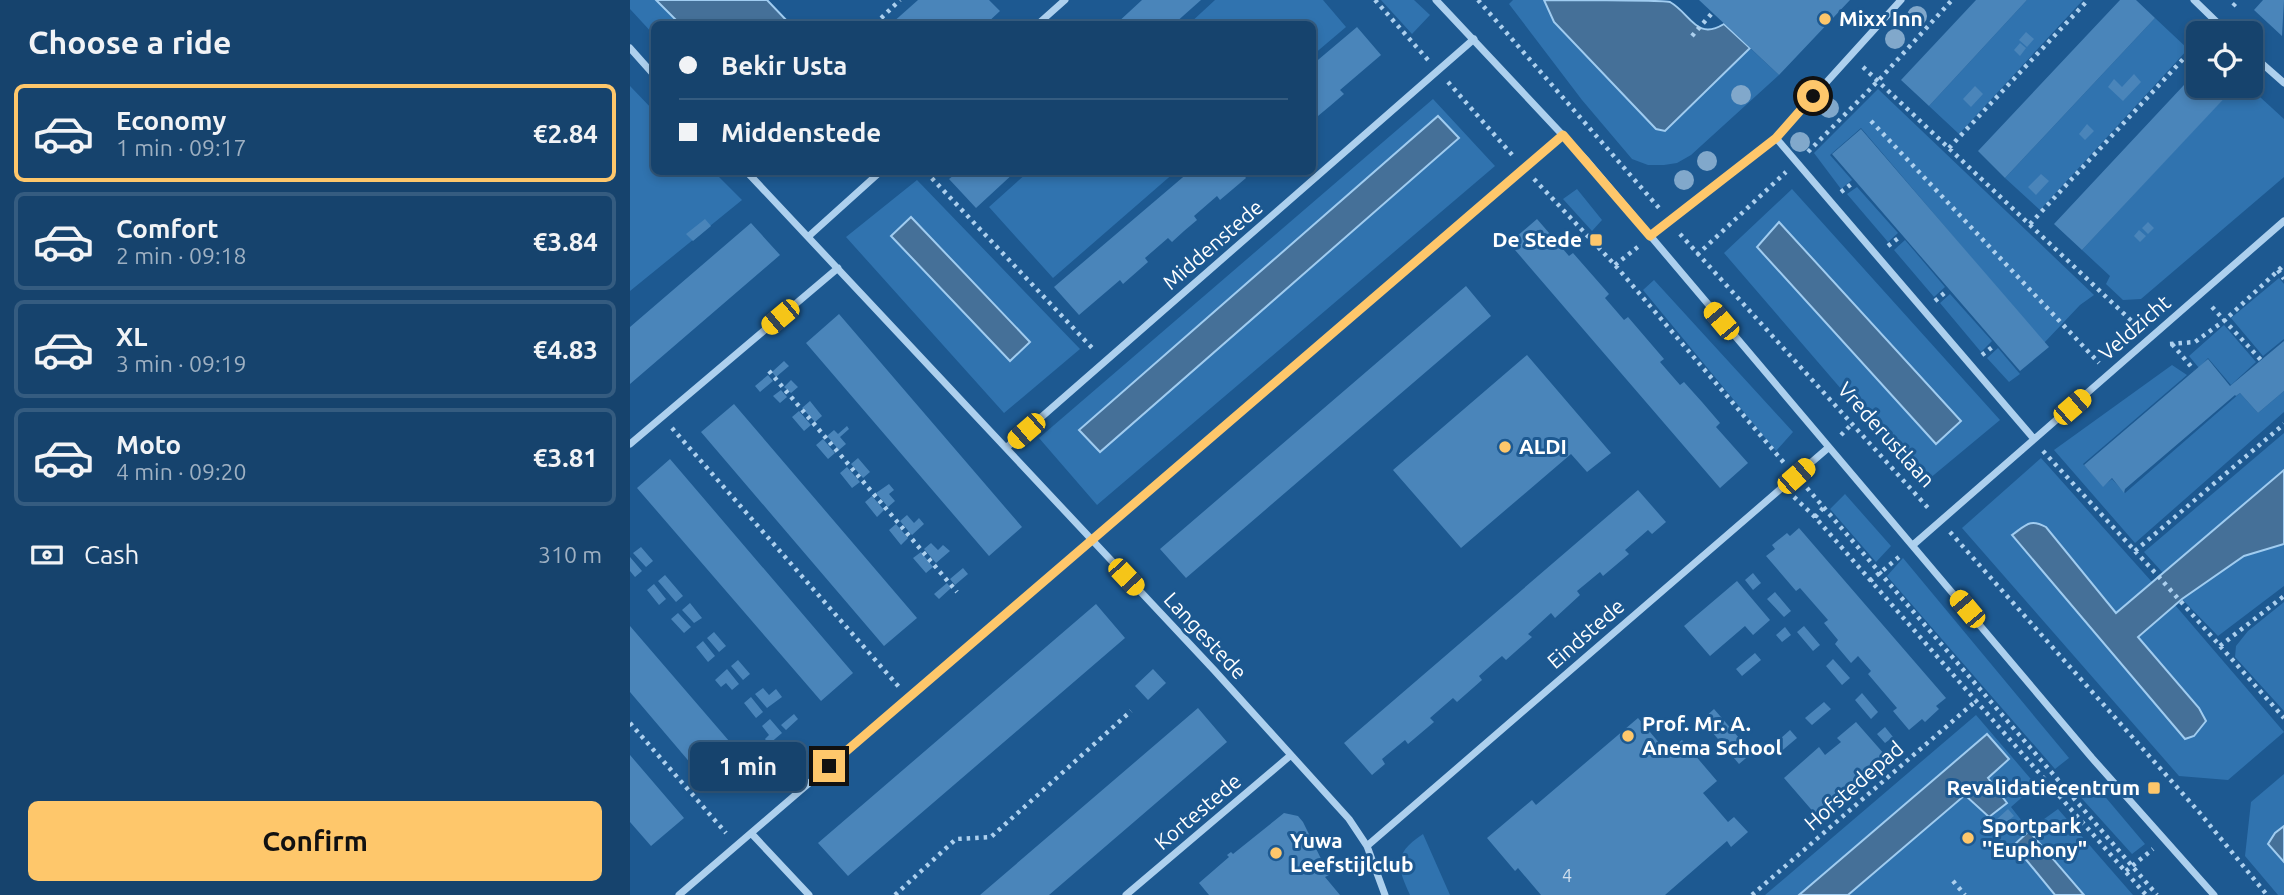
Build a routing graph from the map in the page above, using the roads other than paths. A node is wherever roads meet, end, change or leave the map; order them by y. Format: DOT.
graph roads {
  1 [pos="1065,0"];
  2 [pos="1436,0"];
  3 [pos="1901,0"];
  4 [pos="2194,0"];
  5 [pos="1041,21"];
  6 [pos="2216,21"];
  7 [pos="1474,38"];
  8 [pos="630,48"];
  9 [pos="2263,64"];
  10 [pos="651,72"];
  11 [pos="2284,83"];
  12 [pos="1563,135"];
  13 [pos="1776,138"];
  14 [pos="750,175"];
  15 [pos="877,175"];
  16 [pos="2284,221"];
  17 [pos="809,236"];
  18 [pos="1650,236"];
  19 [pos="838,268"];
  20 [pos="2034,439"];
  21 [pos="630,444"];
  22 [pos="1006,448"];
  23 [pos="1828,448"];
  24 [pos="1092,540"];
  25 [pos="1913,545"];
  26 [pos="1292,755"];
  27 [pos="751,833"];
  28 [pos="1367,846"];
  29 [pos="679,895"];
  30 [pos="809,895"];
  31 [pos="1126,895"];
  32 [pos="1385,895"];
  33 [pos="2214,895"];
  1 -- 5 [label="street"];
  2 -- 7 [label="street"];
  3 -- 13 [label="street"];
  4 -- 6 [label="street"];
  7 -- 12 [label="street"];
  7 -- 22 [label="street, Middenstede"];
  8 -- 10 [label="street"];
  9 -- 11 [label="street"];
  12 -- 18 [label="street"];
  12 -- 24 [label="street"];
  13 -- 18 [label="street"];
  13 -- 20 [label="street"];
  14 -- 17 [label="street, Langestede"];
  15 -- 17 [label="street"];
  16 -- 20 [label="street, Veldzicht"];
  17 -- 19 [label="street, Langestede"];
  18 -- 23 [label="street"];
  19 -- 21 [label="street"];
  19 -- 22 [label="street, Langestede"];
  20 -- 25 [label="street, Veldzicht"];
  22 -- 24 [label="street, Langestede"];
  23 -- 25 [label="street"];
  23 -- 28 [label="street, Eindstede"];
  24 -- 26 [label="street, Langestede"];
  24 -- 27 [label="street"];
  25 -- 33 [label="street"];
  26 -- 28 [label="street, Langestede"];
  26 -- 31 [label="street, Kortestede"];
  27 -- 29 [label="street"];
  27 -- 30 [label="street"];
  28 -- 32 [label="street, Langestede"];
}
